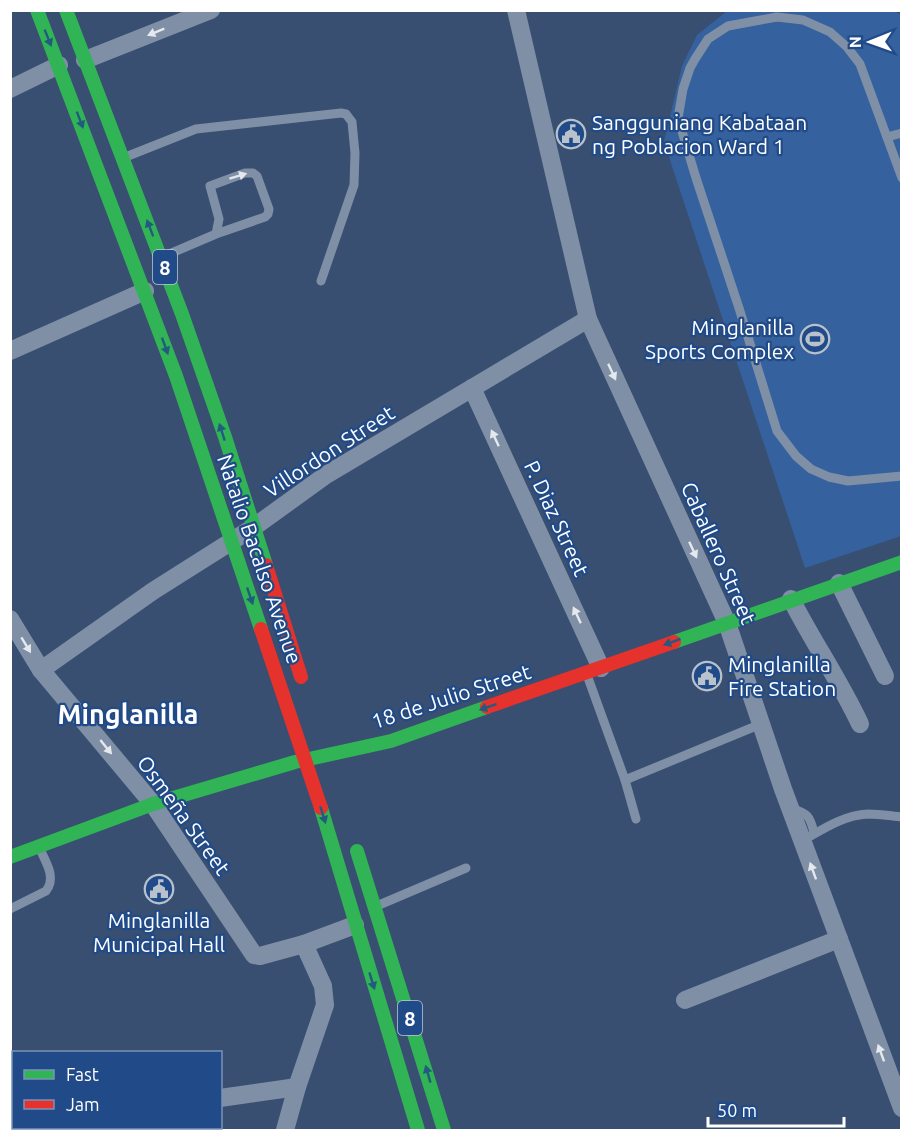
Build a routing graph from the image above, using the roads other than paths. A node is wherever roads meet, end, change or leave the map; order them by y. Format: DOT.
graph roads {
  1 [pos="37,10"];
  2 [pos="66,10"];
  3 [pos="211,10"];
  4 [pos="516,10"];
  5 [pos="85,60"];
  6 [pos="59,65"];
  7 [pos="10,88"];
  8 [pos="902,133"];
  9 [pos="887,137"];
  10 [pos="123,158"];
  11 [pos="902,178"];
  12 [pos="216,234"];
  13 [pos="162,257"];
  14 [pos="321,281"];
  15 [pos="145,291"];
  16 [pos="588,319"];
  17 [pos="10,351"];
  18 [pos="472,388"];
  19 [pos="902,476"];
  20 [pos="254,527"];
  21 [pos="232,540"];
  22 [pos="902,562"];
  23 [pos="839,583"];
  24 [pos="791,599"];
  25 [pos="10,619"];
  26 [pos="727,623"];
  27 [pos="41,670"];
  28 [pos="594,670"];
  29 [pos="885,676"];
  30 [pos="304,687"];
  31 [pos="761,724"];
  32 [pos="860,724"];
  33 [pos="325,749"];
  34 [pos="306,760"];
  35 [pos="332,771"];
  36 [pos="625,780"];
  37 [pos="153,804"];
  38 [pos="902,817"];
  39 [pos="636,819"];
  40 [pos="808,837"];
  41 [pos="354,843"];
  42 [pos="38,847"];
  43 [pos="10,857"];
  44 [pos="466,868"];
  45 [pos="374,907"];
  46 [pos="10,909"];
  47 [pos="355,925"];
  48 [pos="838,939"];
  49 [pos="304,944"];
  50 [pos="684,1000"];
  51 [pos="297,1087"];
  52 [pos="222,1098"];
  53 [pos="902,1108"];
  54 [pos="285,1131"];
  55 [pos="418,1131"];
  56 [pos="444,1131"];
  1 -- 6 [label="main road, Natalio Bacalso Avenue / 8, one-way"];
  2 -- 5 [label="main road, Natalio Bacalso Avenue / 8"];
  3 -- 5 [label="street, one-way"];
  4 -- 16 [label="street, Caballero Street"];
  5 -- 10 [label="main road, Natalio Bacalso Avenue / 8"];
  6 -- 7 [label="street"];
  6 -- 15 [label="main road, Natalio Bacalso Avenue / 8, one-way"];
  8 -- 9 [label="lane"];
  9 -- 11 [label="lane"];
  9 -- 19 [label="lane"];
  13 -- 10 [label="main road, Natalio Bacalso Avenue / 8, one-way"];
  10 -- 14 [label="lane"];
  12 -- 12 [label="lane, one-way"];
  12 -- 13 [label="lane"];
  20 -- 13 [label="main road, Natalio Bacalso Avenue / 8, one-way"];
  15 -- 17 [label="street"];
  15 -- 21 [label="main road, Natalio Bacalso Avenue / 8, one-way"];
  16 -- 18 [label="street, Villordon Street"];
  16 -- 26 [label="street, Caballero Street, one-way"];
  18 -- 20 [label="street, Villordon Street"];
  28 -- 18 [label="street, P. Diaz Street, one-way"];
  20 -- 21 [label="street, Villordon Street"];
  20 -- 30 [label="main road, Natalio Bacalso Avenue / 8"];
  21 -- 27 [label="street, Villordon Street"];
  21 -- 34 [label="main road, Natalio Bacalso Avenue / 8, one-way"];
  22 -- 23 [label="main road, 18 de Julio Street"];
  23 -- 24 [label="main road, 18 de Julio Street"];
  23 -- 29 [label="street"];
  24 -- 26 [label="main road, 18 de Julio Street"];
  24 -- 32 [label="street"];
  25 -- 27 [label="street, Osmeña Street, one-way"];
  26 -- 28 [label="main road, 18 de Julio Street, one-way"];
  26 -- 31 [label="street, Caballero Street"];
  27 -- 37 [label="street, Osmeña Street, one-way"];
  28 -- 33 [label="main road, 18 de Julio Street, one-way"];
  28 -- 36 [label="lane"];
  31 -- 36 [label="lane"];
  31 -- 40 [label="street, Caballero Street"];
  33 -- 34 [label="main road, 18 de Julio Street"];
  33 -- 35 [label="main road"];
  34 -- 37 [label="main road, 18 de Julio Street"];
  34 -- 47 [label="main road, Natalio Bacalso Avenue / 8, one-way"];
  36 -- 39 [label="lane"];
  37 -- 42 [label="main road, 18 de Julio Street"];
  37 -- 49 [label="street, Osmeña Street"];
  38 -- 40 [label="lane"];
  48 -- 40 [label="street, Caballero Street, one-way"];
  41 -- 45 [label="main road, 8"];
  42 -- 43 [label="main road, 18 de Julio Street"];
  42 -- 46 [label="lane"];
  44 -- 45 [label="lane"];
  56 -- 45 [label="main road, 8, one-way"];
  47 -- 49 [label="street, Osmeña Street"];
  47 -- 55 [label="main road, Natalio Bacalso Avenue / 8, one-way"];
  48 -- 50 [label="street"];
  53 -- 48 [label="street, Caballero Street, one-way"];
  49 -- 51 [label="street"];
  51 -- 52 [label="street"];
  51 -- 54 [label="street"];
}
